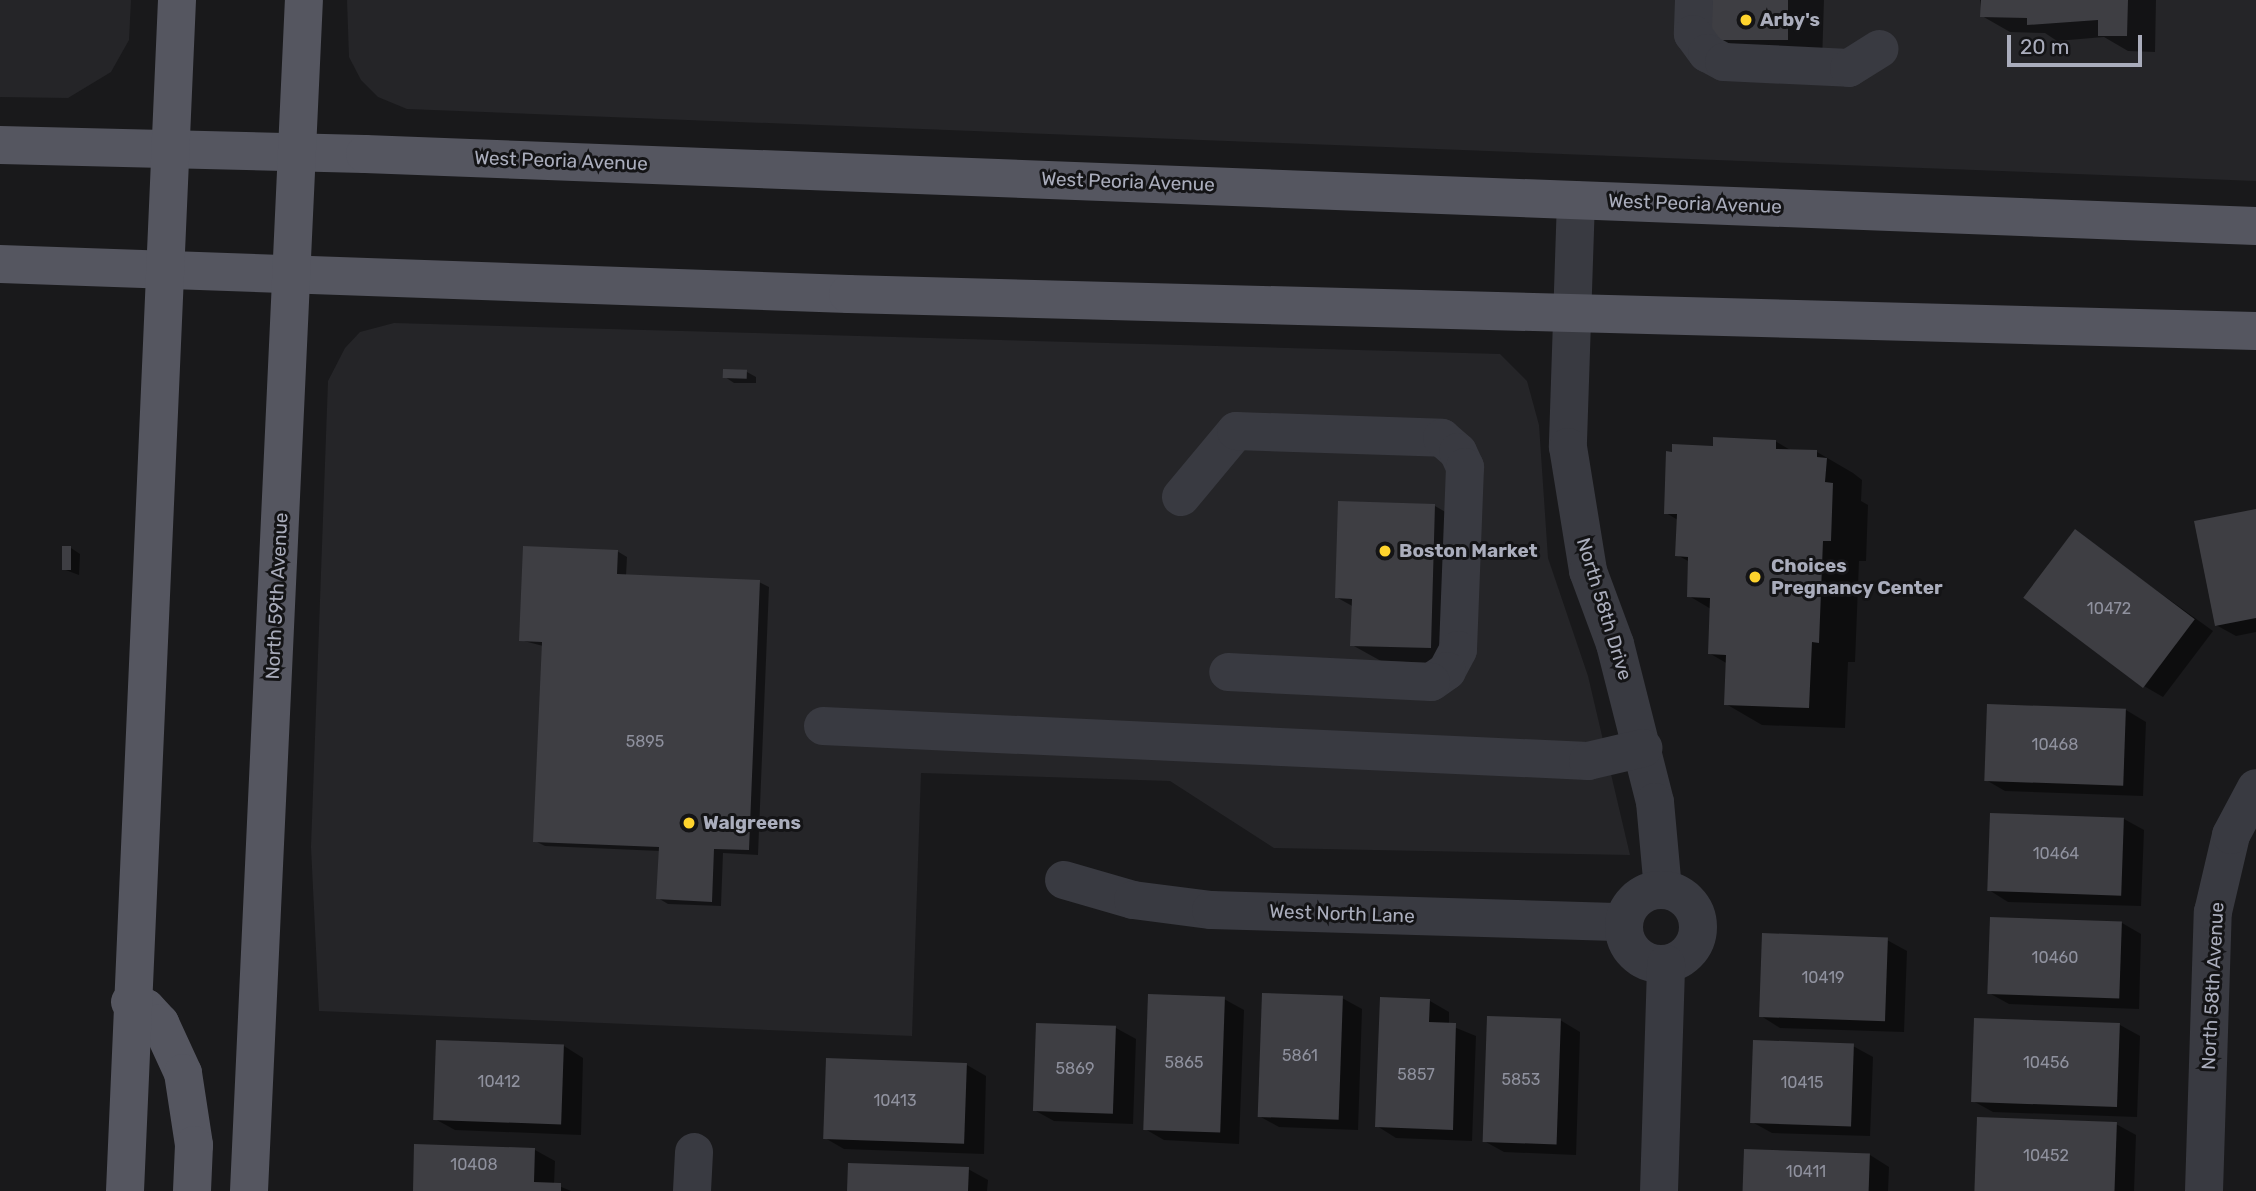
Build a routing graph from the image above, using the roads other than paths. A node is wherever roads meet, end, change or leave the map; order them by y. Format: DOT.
graph roads {
  1 [pos="177,0"];
  2 [pos="304,0"];
  3 [pos="1694,0"];
  4 [pos="1880,49"];
  5 [pos="0,145"];
  6 [pos="170,148"];
  7 [pos="298,151"];
  8 [pos="1576,200"];
  9 [pos="2256,226"];
  10 [pos="0,264"];
  11 [pos="163,271"];
  12 [pos="293,275"];
  13 [pos="1570,311"];
  14 [pos="2256,331"];
  15 [pos="1181,497"];
  16 [pos="1228,672"];
  17 [pos="823,726"];
  18 [pos="1643,748"];
  19 [pos="2256,788"];
  20 [pos="1064,880"];
  21 [pos="1663,890"];
  22 [pos="1624,922"];
  23 [pos="1666,964"];
  24 [pos="130,1002"];
  25 [pos="694,1152"];
  26 [pos="125,1191"];
  27 [pos="192,1191"];
  28 [pos="249,1191"];
  29 [pos="692,1191"];
  30 [pos="1659,1191"];
  31 [pos="2204,1191"];
  1 -- 6 [label="main road"];
  2 -- 7 [label="main road, North 59th Avenue"];
  3 -- 4 [label="street"];
  5 -- 6 [label="main road, West Peoria Avenue"];
  6 -- 7 [label="main road, West Peoria Avenue"];
  6 -- 11 [label="main road"];
  7 -- 8 [label="main road, West Peoria Avenue"];
  7 -- 12 [label="main road, North 59th Avenue"];
  8 -- 9 [label="main road, West Peoria Avenue"];
  8 -- 13 [label="street, North 58th Drive"];
  10 -- 11 [label="main road"];
  11 -- 12 [label="main road"];
  11 -- 24 [label="main road"];
  12 -- 13 [label="main road"];
  12 -- 28 [label="main road, North 59th Avenue"];
  13 -- 14 [label="main road"];
  13 -- 18 [label="street, North 58th Drive"];
  15 -- 16 [label="street"];
  17 -- 18 [label="street"];
  18 -- 21 [label="street, North 58th Drive"];
  19 -- 31 [label="street, North 58th Avenue"];
  20 -- 22 [label="street, West North Lane"];
  21 -- 22 [label="street"];
  21 -- 23 [label="street"];
  22 -- 23 [label="street"];
  23 -- 30 [label="street"];
  24 -- 26 [label="main road"];
  24 -- 27 [label="main road"];
  25 -- 29 [label="street"];
}
